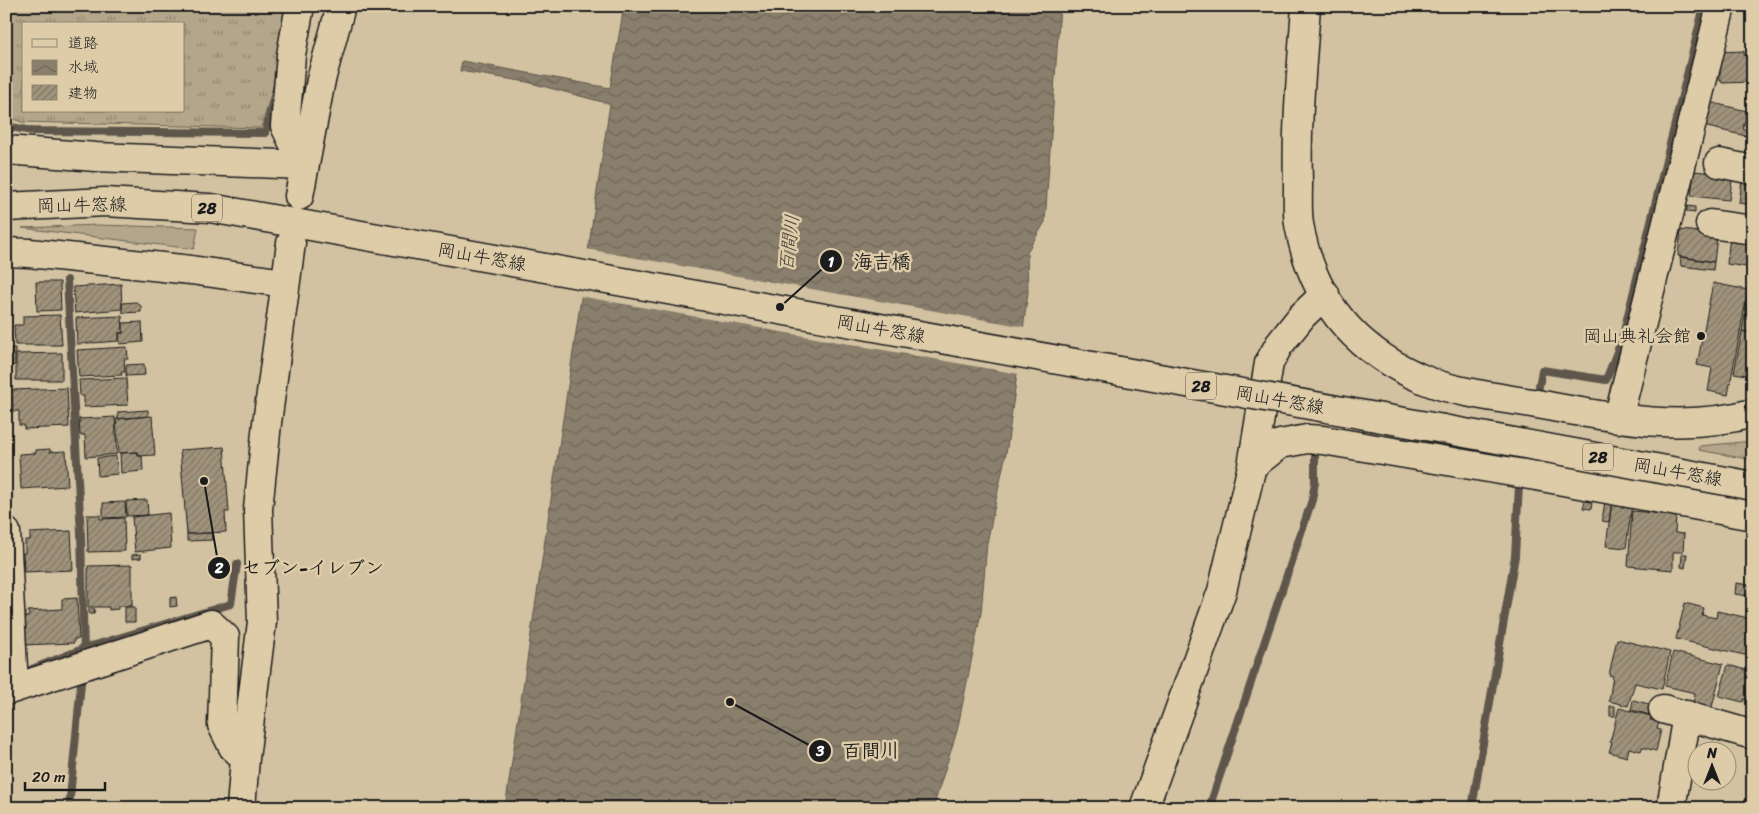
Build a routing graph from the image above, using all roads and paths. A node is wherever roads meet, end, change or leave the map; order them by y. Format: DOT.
graph roads {
  1 [pos="300,6"];
  2 [pos="341,6"];
  3 [pos="1306,6"];
  4 [pos="1721,6"];
  5 [pos="6,150"];
  6 [pos="1719,163"];
  7 [pos="304,165"];
  8 [pos="1753,170"];
  9 [pos="299,196"];
  10 [pos="6,207"];
  11 [pos="1710,224"];
  12 [pos="1753,230"];
  13 [pos="291,242"];
  14 [pos="6,252"];
  15 [pos="286,283"];
  16 [pos="1325,294"];
  17 [pos="1753,413"];
  18 [pos="1618,419"];
  19 [pos="1252,466"];
  20 [pos="1753,486"];
  21 [pos="1753,516"];
  22 [pos="6,532"];
  23 [pos="11,682"];
  24 [pos="1753,735"];
  25 [pos="245,758"];
  26 [pos="241,808"];
  27 [pos="1144,808"];
  28 [pos="1671,808"];
  1 -- 7 [label="street"];
  2 -- 7 [label="street"];
  3 -- 16 [label="street"];
  4 -- 18 [label="street"];
  5 -- 7 [label="street"];
  6 -- 8 [label="street"];
  7 -- 9 [label="street"];
  10 -- 20 [label="street, 岡山牛窓線 / 28, bridge"];
  11 -- 12 [label="street"];
  13 -- 15 [label="street"];
  14 -- 15 [label="street"];
  15 -- 25 [label="street"];
  16 -- 18 [label="street"];
  16 -- 19 [label="street"];
  17 -- 18 [label="street"];
  19 -- 21 [label="street"];
  19 -- 27 [label="street"];
  22 -- 23 [label="street"];
  23 -- 25 [label="street"];
  24 -- 28 [label="street"];
  25 -- 26 [label="street"];
}
